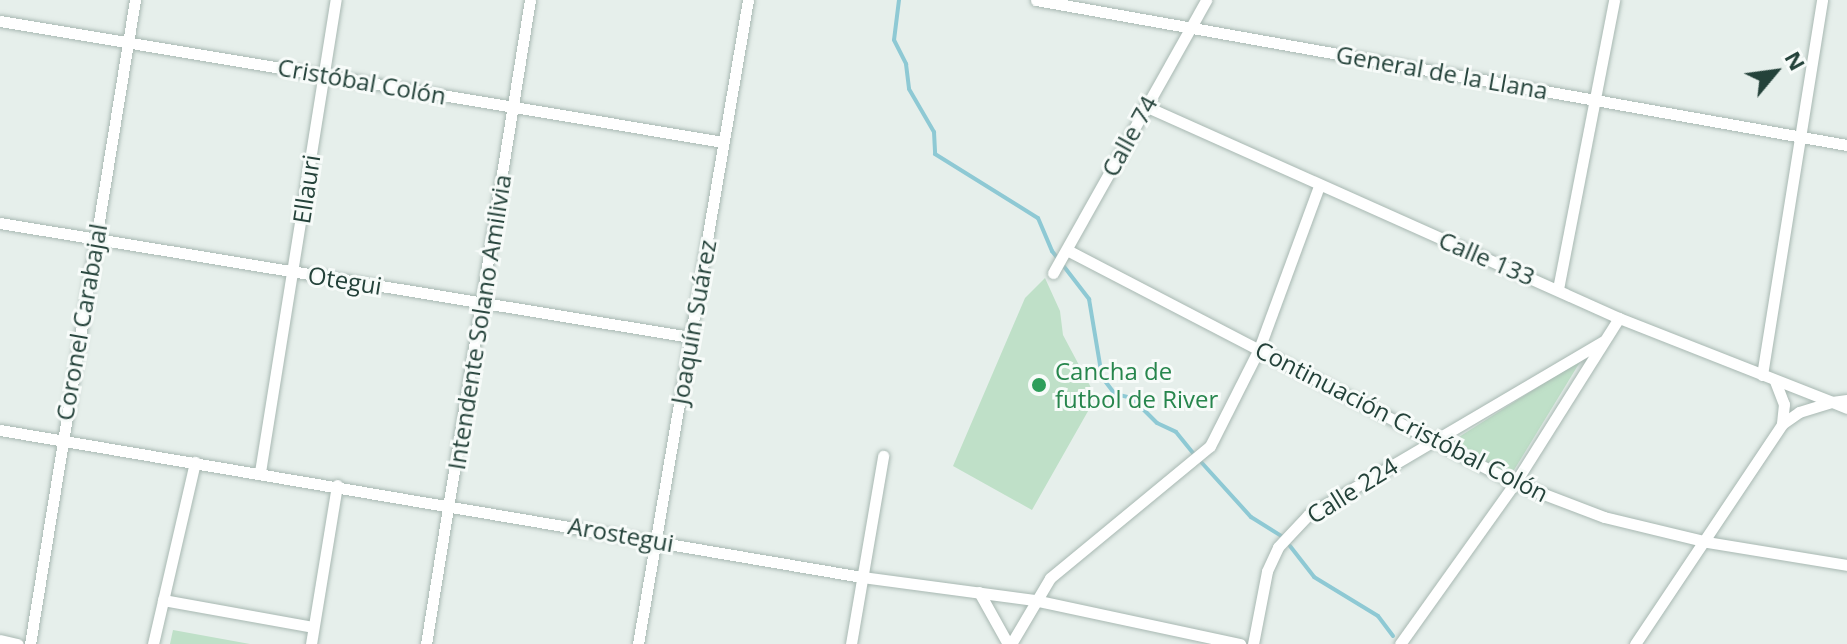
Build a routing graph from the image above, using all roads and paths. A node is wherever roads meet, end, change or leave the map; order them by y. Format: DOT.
graph roads {
  1 [pos="135,0"];
  2 [pos="336,0"];
  3 [pos="530,0"];
  4 [pos="748,0"];
  5 [pos="1036,0"];
  6 [pos="1206,0"];
  7 [pos="1614,0"];
  8 [pos="1822,0"];
  9 [pos="0,21"];
  10 [pos="1190,27"];
  11 [pos="128,42"];
  12 [pos="324,74"];
  13 [pos="1599,100"];
  14 [pos="513,106"];
  15 [pos="1145,106"];
  16 [pos="1799,136"];
  17 [pos="723,142"];
  18 [pos="1847,145"];
  19 [pos="1319,186"];
  20 [pos="0,223"];
  21 [pos="95,239"];
  22 [pos="1060,261"];
  23 [pos="293,271"];
  24 [pos="1558,289"];
  25 [pos="481,302"];
  26 [pos="1619,318"];
  27 [pos="690,337"];
  28 [pos="1603,341"];
  29 [pos="1259,349"];
  30 [pos="1762,375"];
  31 [pos="1775,381"];
  32 [pos="1847,400"];
  33 [pos="1832,402"];
  34 [pos="1847,408"];
  35 [pos="1782,424"];
  36 [pos="0,430"];
  37 [pos="1434,439"];
  38 [pos="61,441"];
  39 [pos="883,456"];
  40 [pos="195,462"];
  41 [pos="260,472"];
  42 [pos="1515,483"];
  43 [pos="337,485"];
  44 [pos="450,504"];
  45 [pos="656,540"];
  46 [pos="1707,542"];
  47 [pos="1847,565"];
  48 [pos="862,577"];
  49 [pos="979,592"];
  50 [pos="163,600"];
  51 [pos="1034,600"];
  52 [pos="313,627"];
  53 [pos="0,640"];
  54 [pos="18,644"];
  55 [pos="30,644"];
  56 [pos="153,644"];
  57 [pos="311,644"];
  58 [pos="426,644"];
  59 [pos="638,644"];
  60 [pos="851,644"];
  61 [pos="1010,644"];
  62 [pos="1240,644"];
  63 [pos="1253,644"];
  64 [pos="1400,644"];
  65 [pos="1635,644"];
  1 -- 11 [label="street, Coronel Carabajal"];
  2 -- 12 [label="street, Ellauri"];
  3 -- 14 [label="street, Intendente Solano Amilivia"];
  4 -- 17 [label="street, Joaquín Suárez"];
  5 -- 10 [label="street, General de la Llana"];
  6 -- 10 [label="street, Calle 74"];
  7 -- 13 [label="street"];
  8 -- 16 [label="street"];
  9 -- 11 [label="street, Cristóbal Colón"];
  10 -- 13 [label="street, General de la Llana"];
  10 -- 15 [label="street, Calle 74"];
  11 -- 12 [label="street, Cristóbal Colón"];
  11 -- 21 [label="street, Coronel Carabajal"];
  12 -- 14 [label="street, Cristóbal Colón"];
  12 -- 23 [label="street, Ellauri"];
  13 -- 16 [label="street, General de la Llana"];
  13 -- 24 [label="street"];
  14 -- 17 [label="street, Cristóbal Colón"];
  14 -- 25 [label="street, Intendente Solano Amilivia"];
  15 -- 19 [label="street, Calle 133"];
  15 -- 22 [label="street, Calle 74"];
  16 -- 18 [label="street, General de la Llana"];
  16 -- 30 [label="street"];
  17 -- 27 [label="street, Joaquín Suárez"];
  19 -- 24 [label="street, Calle 133"];
  19 -- 29 [label="street"];
  20 -- 21 [label="street, Otegui"];
  21 -- 23 [label="street, Otegui"];
  21 -- 38 [label="street, Coronel Carabajal"];
  22 -- 29 [label="street, Continuación Cristóbal Colón"];
  23 -- 25 [label="street, Otegui"];
  23 -- 41 [label="street, Ellauri"];
  24 -- 26 [label="street, Calle 133"];
  25 -- 27 [label="street, Otegui"];
  25 -- 44 [label="street, Intendente Solano Amilivia"];
  26 -- 28 [label="street"];
  26 -- 30 [label="street, Calle 133"];
  27 -- 45 [label="street, Joaquín Suárez"];
  28 -- 37 [label="street, Calle 224"];
  28 -- 42 [label="street"];
  29 -- 37 [label="street, Continuación Cristóbal Colón"];
  29 -- 51 [label="street"];
  30 -- 31 [label="street, Calle 133"];
  31 -- 33 [label="street, Calle 133"];
  31 -- 35 [label="street"];
  32 -- 33 [label="street, Calle 133"];
  33 -- 34 [label="street, Calle 133"];
  33 -- 35 [label="street"];
  35 -- 46 [label="street"];
  36 -- 38 [label="street, Arostegui"];
  37 -- 42 [label="street, Continuación Cristóbal Colón"];
  37 -- 63 [label="street, Calle 224"];
  38 -- 40 [label="street, Arostegui"];
  38 -- 55 [label="street, Coronel Carabajal"];
  39 -- 48 [label="street"];
  40 -- 41 [label="street, Arostegui"];
  40 -- 50 [label="street"];
  41 -- 43 [label="street, Arostegui"];
  42 -- 46 [label="street, Continuación Cristóbal Colón"];
  42 -- 64 [label="street"];
  43 -- 44 [label="street, Arostegui"];
  43 -- 52 [label="street"];
  44 -- 45 [label="street, Arostegui"];
  44 -- 58 [label="street, Intendente Solano Amilivia"];
  45 -- 48 [label="street, Arostegui"];
  45 -- 59 [label="street, Joaquín Suárez"];
  46 -- 47 [label="street, Continuación Cristóbal Colón"];
  46 -- 65 [label="street"];
  48 -- 49 [label="street, Arostegui"];
  48 -- 60 [label="street"];
  49 -- 51 [label="street, Arostegui"];
  49 -- 61 [label="street"];
  50 -- 52 [label="street"];
  50 -- 56 [label="street"];
  51 -- 61 [label="street"];
  51 -- 62 [label="street, Arostegui"];
  52 -- 57 [label="street"];
  53 -- 54 [label="street"];
}
